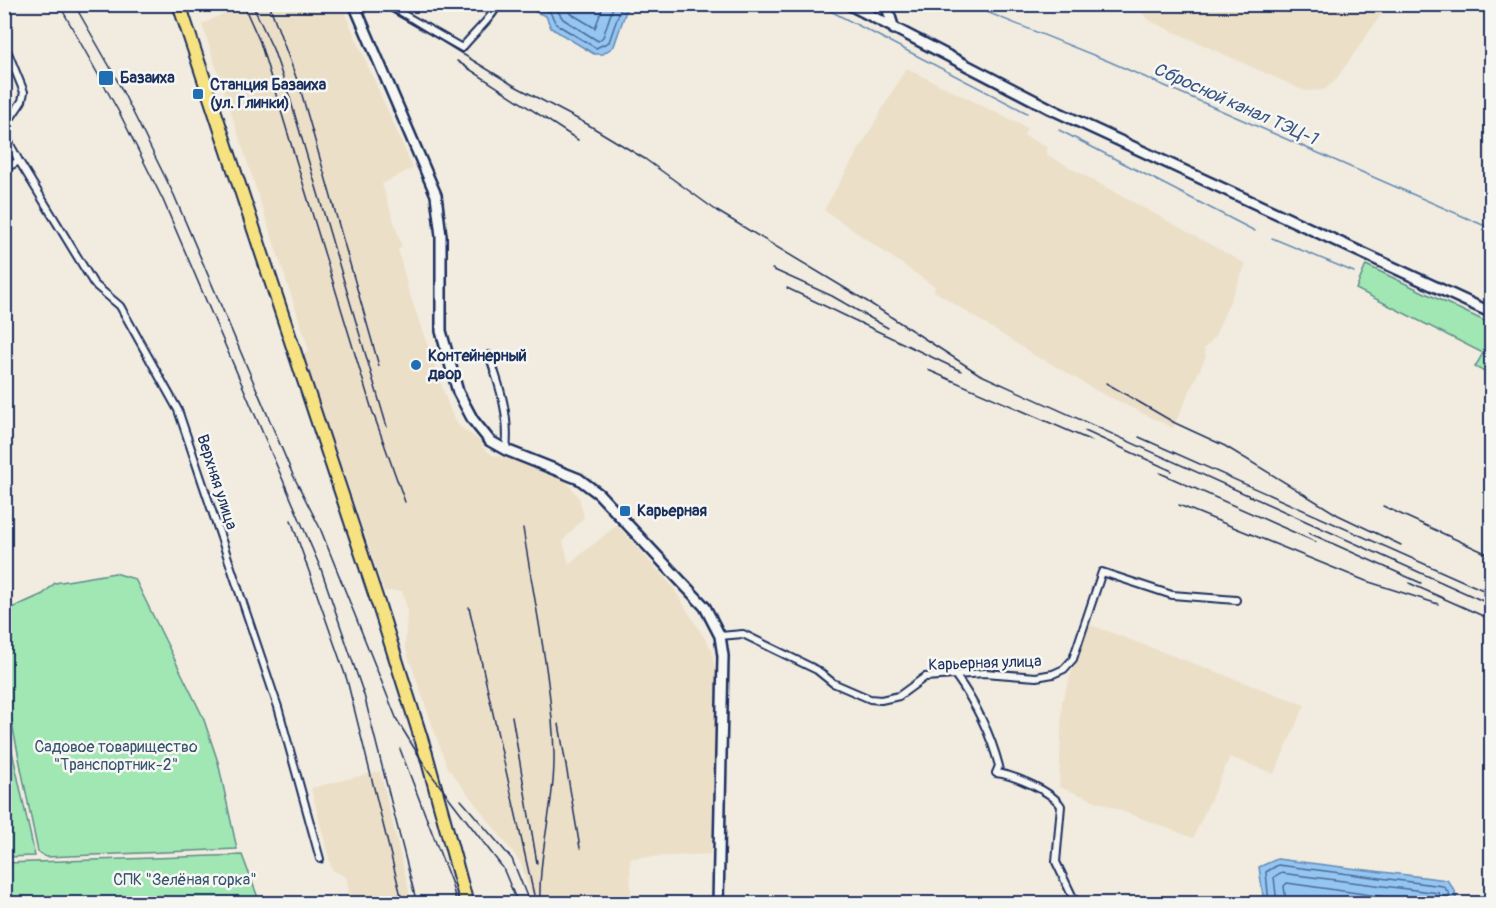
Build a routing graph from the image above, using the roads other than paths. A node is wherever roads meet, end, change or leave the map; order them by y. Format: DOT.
graph roads {
  1 [pos="179,4"];
  2 [pos="354,4"];
  3 [pos="385,4"];
  4 [pos="498,4"];
  5 [pos="848,4"];
  6 [pos="886,4"];
  7 [pos="894,29"];
  8 [pos="4,43"];
  9 [pos="4,128"];
  10 [pos="4,133"];
  11 [pos="19,161"];
  12 [pos="4,169"];
  13 [pos="1491,313"];
  14 [pos="489,355"];
  15 [pos="506,450"];
  16 [pos="1236,600"];
  17 [pos="720,636"];
  18 [pos="956,676"];
  19 [pos="320,859"];
  20 [pos="467,903"];
  21 [pos="718,903"];
  22 [pos="1076,903"];
  1 -- 20 [label="highway"];
  2 -- 15 [label="street"];
  3 -- 4 [label="street"];
  5 -- 7 [label="street"];
  6 -- 7 [label="street"];
  7 -- 13 [label="street"];
  8 -- 9 [label="street"];
  10 -- 11 [label="street, Верхняя улица"];
  11 -- 12 [label="street"];
  11 -- 19 [label="street, Верхняя улица"];
  14 -- 15 [label="street"];
  15 -- 17 [label="street"];
  16 -- 18 [label="street, Карьерная улица"];
  17 -- 18 [label="street, Карьерная улица"];
  17 -- 21 [label="street"];
  18 -- 22 [label="street"];
}
